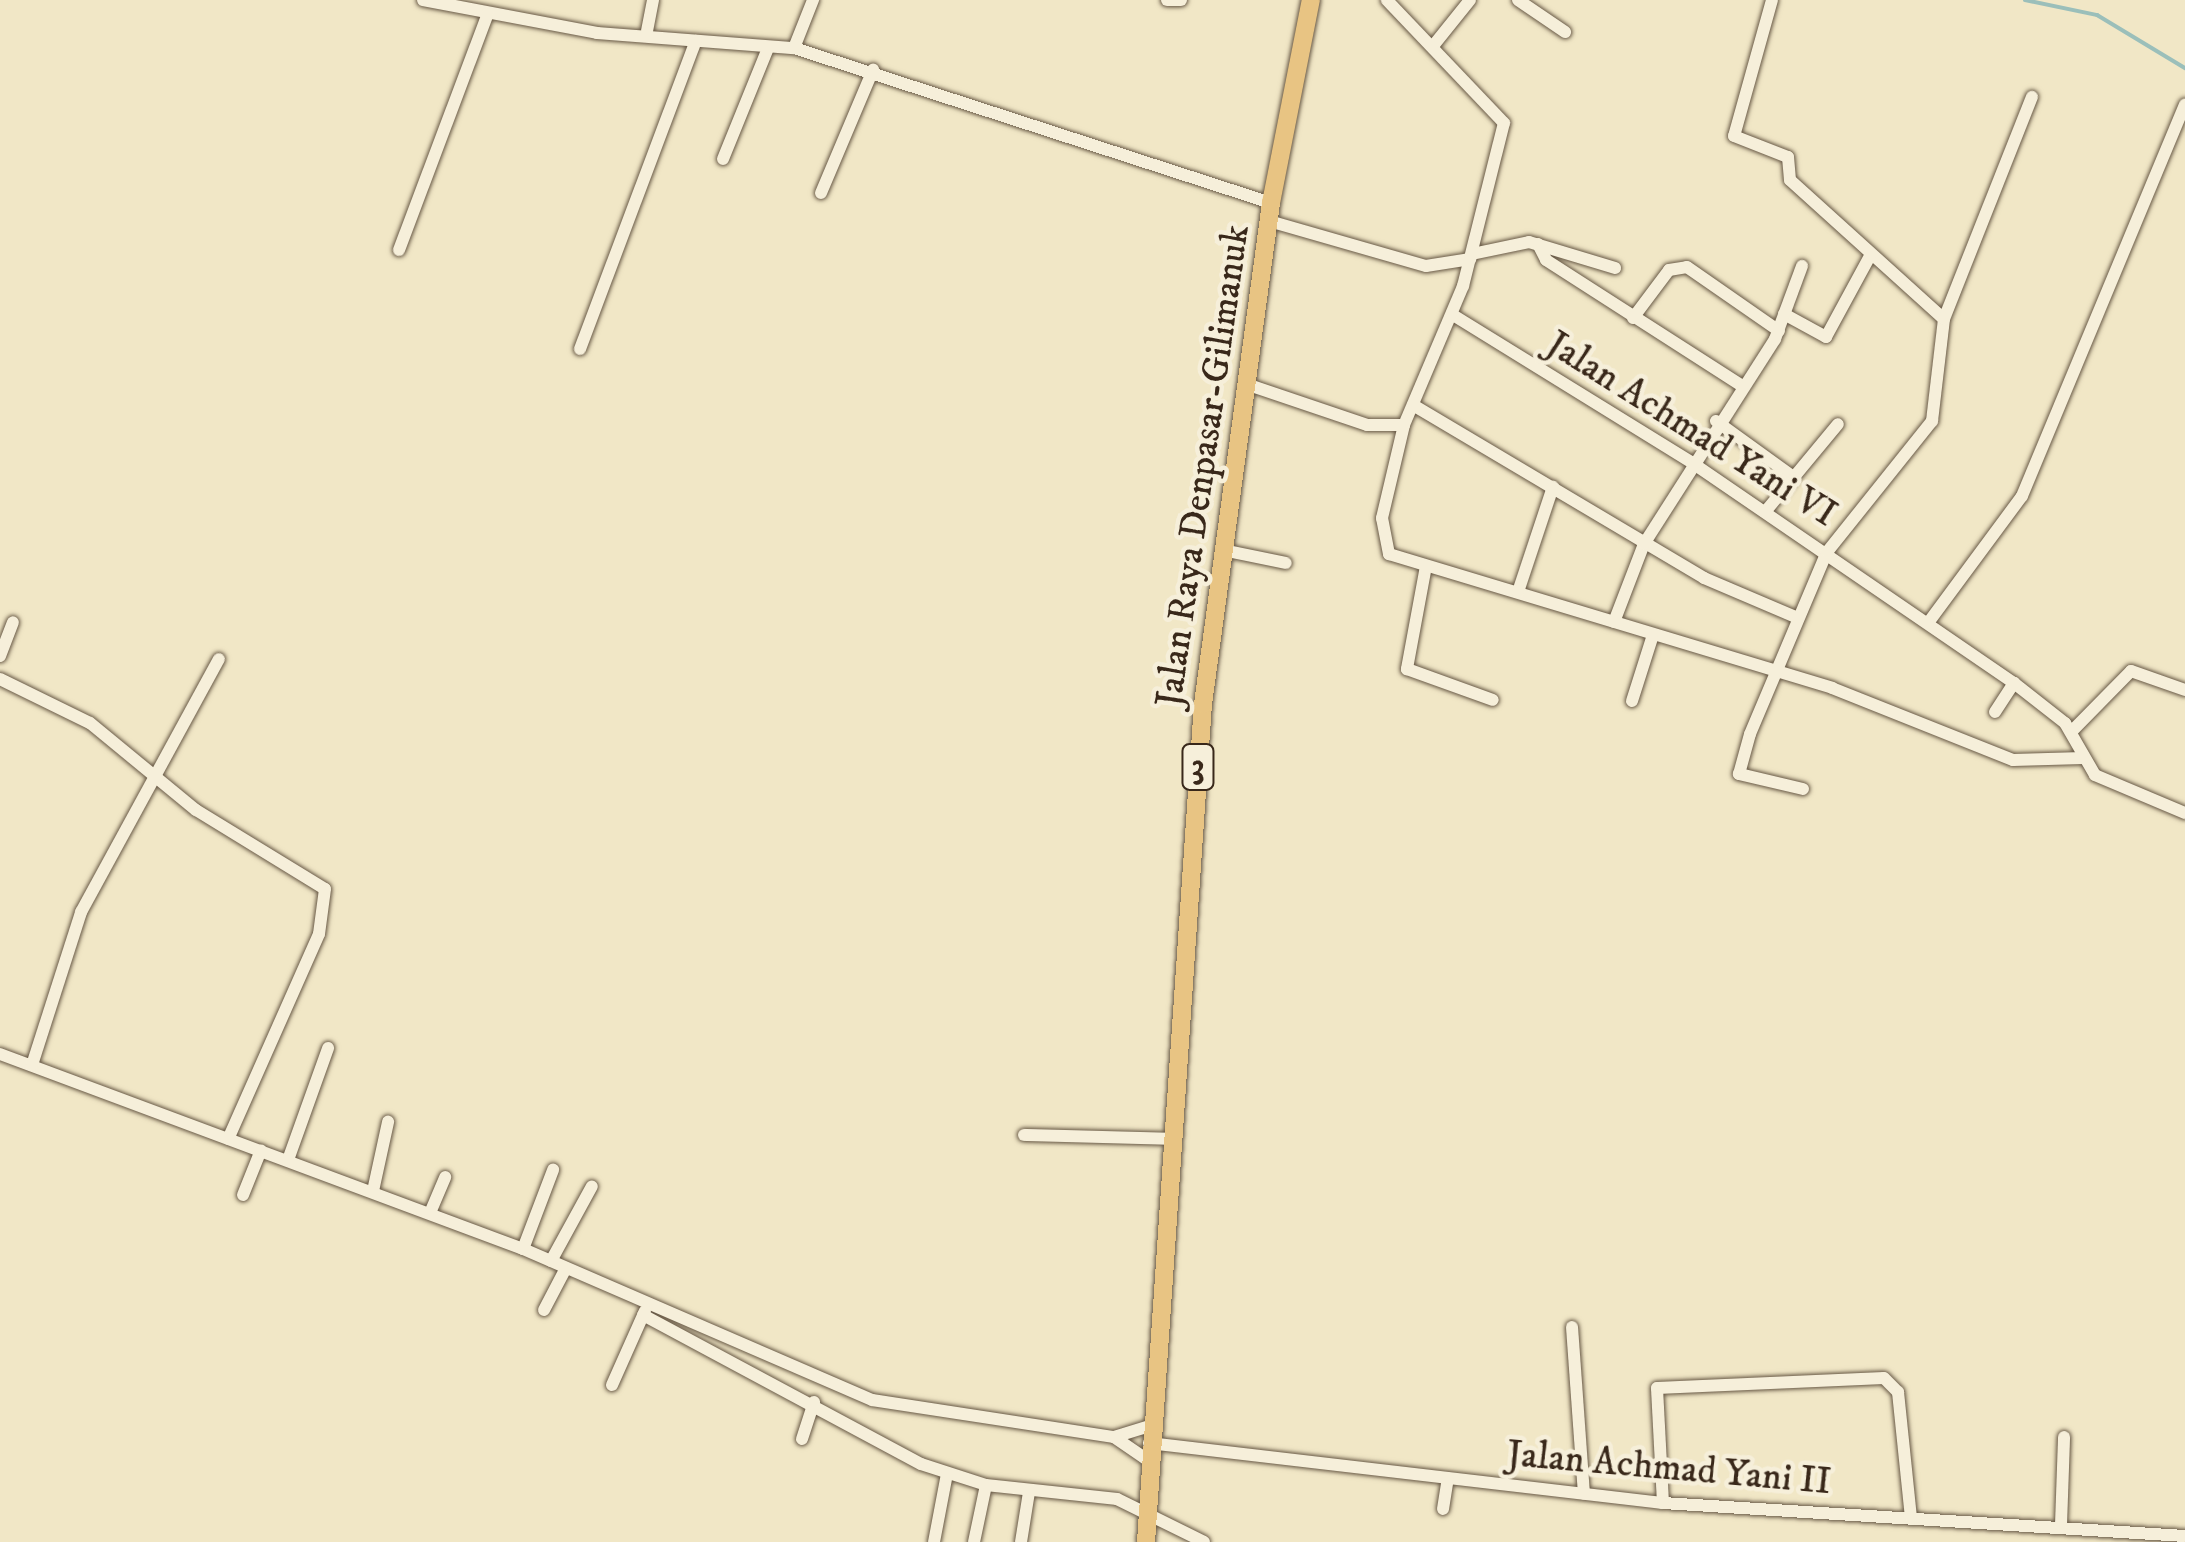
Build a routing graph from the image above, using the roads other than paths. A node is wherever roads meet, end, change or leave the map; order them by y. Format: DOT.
graph roads {
  1 [pos="423,0"];
  2 [pos="653,0"];
  3 [pos="812,0"];
  4 [pos="1166,0"];
  5 [pos="1181,0"];
  6 [pos="1311,0"];
  7 [pos="1387,0"];
  8 [pos="1470,0"];
  9 [pos="1518,0"];
  10 [pos="1772,0"];
  11 [pos="488,13"];
  12 [pos="648,31"];
  13 [pos="1565,32"];
  14 [pos="696,41"];
  15 [pos="1434,46"];
  16 [pos="768,48"];
  17 [pos="794,48"];
  18 [pos="873,70"];
  19 [pos="2032,97"];
  20 [pos="2185,105"];
  21 [pos="723,159"];
  22 [pos="821,193"];
  23 [pos="1270,212"];
  24 [pos="1540,248"];
  25 [pos="399,250"];
  26 [pos="1870,256"];
  27 [pos="1470,262"];
  28 [pos="1802,266"];
  29 [pos="1616,268"];
  30 [pos="1784,314"];
  31 [pos="1452,315"];
  32 [pos="1633,318"];
  33 [pos="1944,319"];
  34 [pos="1779,332"];
  35 [pos="580,350"];
  36 [pos="1246,384"];
  37 [pos="1742,386"];
  38 [pos="1414,404"];
  39 [pos="1716,421"];
  40 [pos="1838,424"];
  41 [pos="1404,425"];
  42 [pos="1691,462"];
  43 [pos="1792,476"];
  44 [pos="1552,487"];
  45 [pos="1765,512"];
  46 [pos="1644,544"];
  47 [pos="1223,550"];
  48 [pos="1828,552"];
  49 [pos="1286,563"];
  50 [pos="1426,566"];
  51 [pos="1518,592"];
  52 [pos="1793,616"];
  53 [pos="13,622"];
  54 [pos="1614,622"];
  55 [pos="1928,623"];
  56 [pos="1652,638"];
  57 [pos="0,656"];
  58 [pos="220,659"];
  59 [pos="1770,673"];
  60 [pos="0,678"];
  61 [pos="2014,683"];
  62 [pos="2185,690"];
  63 [pos="1493,700"];
  64 [pos="1632,701"];
  65 [pos="1995,712"];
  66 [pos="2072,732"];
  67 [pos="2083,758"];
  68 [pos="159,778"];
  69 [pos="1802,790"];
  70 [pos="2185,813"];
  71 [pos="328,1048"];
  72 [pos="0,1054"];
  73 [pos="32,1066"];
  74 [pos="388,1122"];
  75 [pos="1024,1135"];
  76 [pos="228,1139"];
  77 [pos="1172,1139"];
  78 [pos="261,1150"];
  79 [pos="288,1160"];
  80 [pos="553,1170"];
  81 [pos="445,1176"];
  82 [pos="592,1186"];
  83 [pos="373,1191"];
  84 [pos="243,1195"];
  85 [pos="430,1213"];
  86 [pos="523,1249"];
  87 [pos="551,1262"];
  88 [pos="566,1268"];
  89 [pos="646,1309"];
  90 [pos="544,1310"];
  91 [pos="1572,1327"];
  92 [pos="769,1361"];
  93 [pos="761,1378"];
  94 [pos="612,1385"];
  95 [pos="814,1402"];
  96 [pos="1114,1437"];
  97 [pos="2064,1437"];
  98 [pos="802,1439"];
  99 [pos="1150,1443"];
  100 [pos="947,1474"];
  101 [pos="1448,1478"];
  102 [pos="986,1485"];
  103 [pos="1029,1492"];
  104 [pos="1584,1494"];
  105 [pos="1664,1503"];
  106 [pos="1443,1509"];
  107 [pos="1148,1512"];
  108 [pos="1911,1518"];
  109 [pos="2061,1526"];
  110 [pos="2185,1536"];
  111 [pos="934,1542"];
  112 [pos="974,1542"];
  113 [pos="1021,1542"];
  114 [pos="1146,1542"];
  115 [pos="1204,1542"];
  1 -- 11 [label="street"];
  2 -- 12 [label="street"];
  3 -- 17 [label="street"];
  4 -- 5 [label="street"];
  6 -- 23 [label="highway, Jalan Raya Denpasar-Gilimanuk / 3"];
  7 -- 15 [label="street"];
  8 -- 15 [label="street"];
  9 -- 13 [label="street"];
  10 -- 26 [label="street"];
  11 -- 12 [label="street"];
  11 -- 25 [label="street"];
  12 -- 14 [label="street"];
  14 -- 16 [label="street"];
  14 -- 35 [label="street"];
  15 -- 27 [label="street"];
  16 -- 17 [label="street"];
  16 -- 21 [label="street"];
  17 -- 18 [label="street"];
  18 -- 22 [label="street"];
  18 -- 23 [label="street"];
  19 -- 33 [label="street"];
  20 -- 55 [label="street"];
  23 -- 27 [label="street"];
  23 -- 36 [label="highway, Jalan Raya Denpasar-Gilimanuk / 3"];
  24 -- 27 [label="street"];
  24 -- 29 [label="street"];
  24 -- 32 [label="street"];
  26 -- 30 [label="street"];
  26 -- 33 [label="street"];
  27 -- 31 [label="street"];
  28 -- 30 [label="street"];
  30 -- 34 [label="street"];
  31 -- 38 [label="street"];
  31 -- 42 [label="street, Jalan Achmad Yani VI"];
  32 -- 34 [label="street"];
  32 -- 37 [label="street"];
  33 -- 48 [label="street"];
  34 -- 37 [label="street"];
  36 -- 41 [label="street"];
  36 -- 47 [label="highway, Jalan Raya Denpasar-Gilimanuk / 3"];
  37 -- 39 [label="street"];
  38 -- 41 [label="street"];
  38 -- 44 [label="street"];
  39 -- 42 [label="street"];
  39 -- 43 [label="street"];
  40 -- 43 [label="street"];
  41 -- 50 [label="street"];
  42 -- 45 [label="street, Jalan Achmad Yani VI"];
  42 -- 46 [label="street"];
  43 -- 45 [label="street"];
  44 -- 46 [label="street"];
  44 -- 51 [label="street"];
  45 -- 48 [label="street, Jalan Achmad Yani VI"];
  46 -- 52 [label="street"];
  46 -- 54 [label="street"];
  47 -- 49 [label="street"];
  47 -- 77 [label="highway, Jalan Raya Denpasar-Gilimanuk / 3"];
  48 -- 52 [label="street"];
  48 -- 55 [label="street, Jalan Achmad Yani VI"];
  50 -- 51 [label="street"];
  50 -- 63 [label="street"];
  51 -- 54 [label="street"];
  52 -- 59 [label="street"];
  53 -- 57 [label="street"];
  54 -- 56 [label="street"];
  55 -- 61 [label="street, Jalan Achmad Yani VI"];
  56 -- 59 [label="street"];
  56 -- 64 [label="street"];
  58 -- 68 [label="street"];
  59 -- 67 [label="street"];
  59 -- 69 [label="street"];
  60 -- 68 [label="street"];
  61 -- 65 [label="street"];
  61 -- 66 [label="street, Jalan Achmad Yani VI"];
  62 -- 66 [label="street"];
  66 -- 67 [label="street, Jalan Achmad Yani VI"];
  67 -- 70 [label="street, Jalan Achmad Yani VI"];
  68 -- 73 [label="street"];
  68 -- 76 [label="street"];
  71 -- 79 [label="street"];
  72 -- 73 [label="street"];
  73 -- 76 [label="street"];
  74 -- 83 [label="street"];
  75 -- 77 [label="street"];
  76 -- 78 [label="street"];
  77 -- 99 [label="highway, Jalan Raya Denpasar-Gilimanuk / 3"];
  78 -- 79 [label="street"];
  78 -- 84 [label="street"];
  79 -- 83 [label="street"];
  80 -- 86 [label="street"];
  81 -- 85 [label="street"];
  82 -- 87 [label="street"];
  83 -- 85 [label="street"];
  85 -- 86 [label="street"];
  86 -- 87 [label="street"];
  87 -- 88 [label="street"];
  88 -- 89 [label="street"];
  88 -- 90 [label="street"];
  89 -- 92 [label="street"];
  89 -- 93 [label="street"];
  89 -- 94 [label="street"];
  91 -- 104 [label="street"];
  92 -- 93 [label="street"];
  92 -- 96 [label="street"];
  93 -- 95 [label="street"];
  95 -- 98 [label="street"];
  95 -- 100 [label="street"];
  96 -- 99 [label="street"];
  96 -- 99 [label="street"];
  97 -- 109 [label="street"];
  99 -- 101 [label="street, Jalan Achmad Yani II"];
  99 -- 107 [label="highway, Jalan Raya Denpasar-Gilimanuk / 3"];
  100 -- 102 [label="street"];
  100 -- 111 [label="street"];
  101 -- 104 [label="street, Jalan Achmad Yani II"];
  101 -- 106 [label="street"];
  102 -- 103 [label="street"];
  102 -- 112 [label="street"];
  103 -- 107 [label="street"];
  103 -- 113 [label="street"];
  104 -- 105 [label="street, Jalan Achmad Yani II"];
  105 -- 108 [label="street, Jalan Achmad Yani II"];
  105 -- 108 [label="street"];
  107 -- 114 [label="highway, Jalan Raya Denpasar-Gilimanuk / 3"];
  107 -- 115 [label="street"];
  108 -- 109 [label="street, Jalan Achmad Yani II"];
  109 -- 110 [label="street, Jalan Achmad Yani II"];
}
